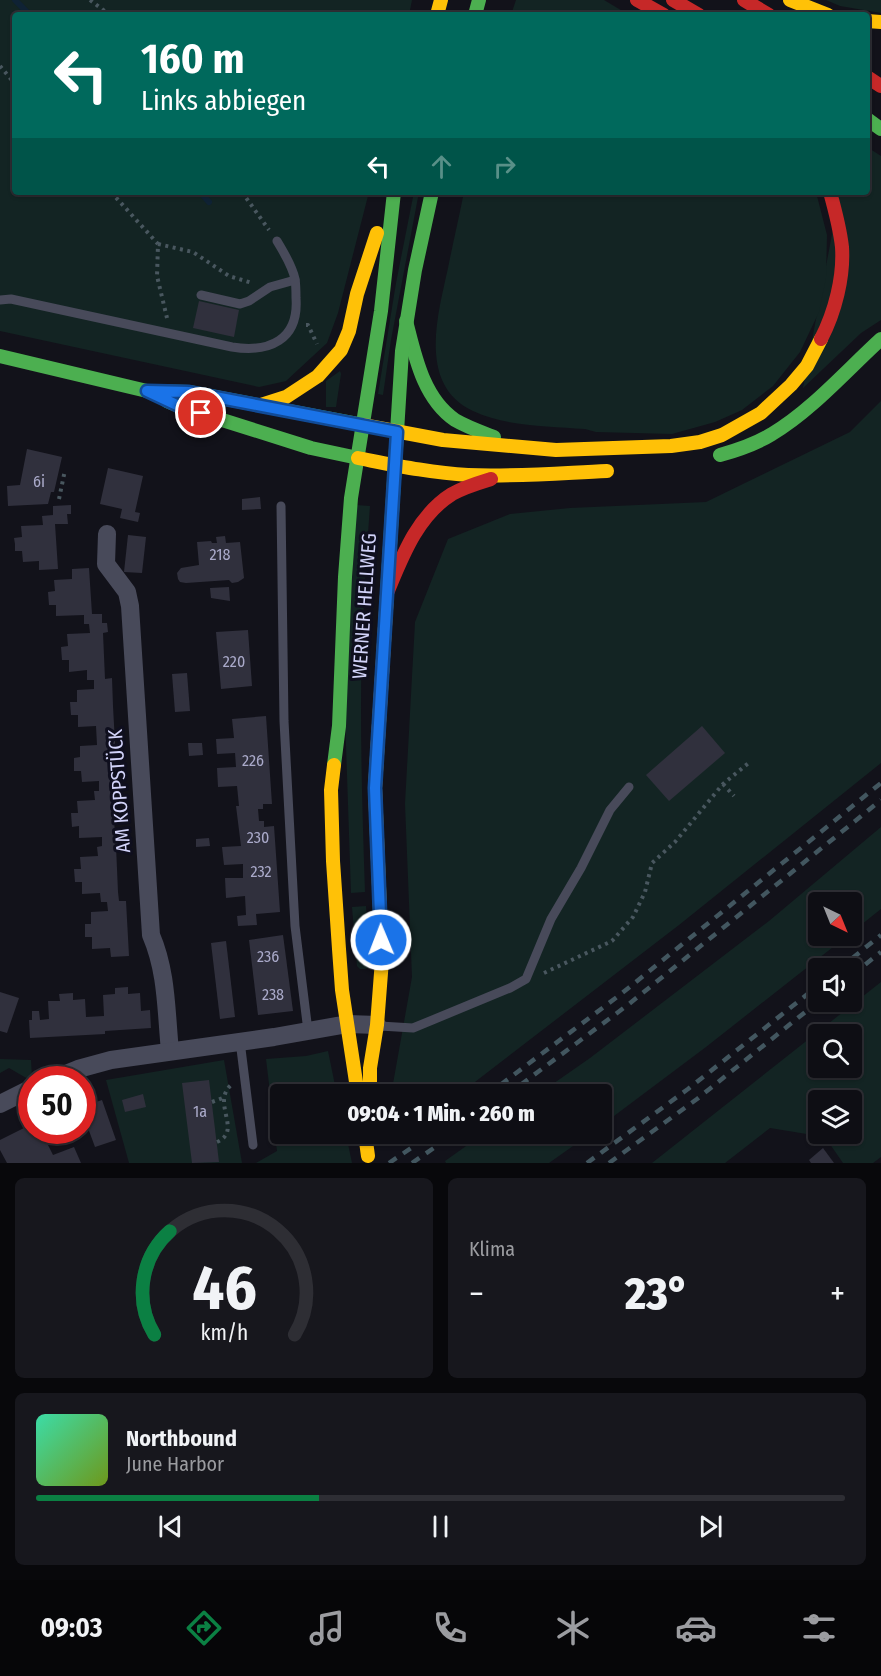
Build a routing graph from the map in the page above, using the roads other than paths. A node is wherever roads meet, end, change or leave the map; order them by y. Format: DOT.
graph roads {
  1 [pos="638,0"];
  2 [pos="673,0"];
  3 [pos="744,0"];
  4 [pos="790,0"];
  5 [pos="659,12"];
  6 [pos="694,12"];
  7 [pos="764,12"];
  8 [pos="820,12"];
  9 [pos="393,195"];
  10 [pos="394,195"];
  11 [pos="431,195"];
  12 [pos="831,195"];
  13 [pos="277,241"];
  14 [pos="295,280"];
  15 [pos="201,295"];
  16 [pos="0,300"];
  17 [pos="406,321"];
  18 [pos="881,339"];
  19 [pos="0,356"];
  20 [pos="147,391"];
  21 [pos="260,405"];
  22 [pos="363,425"];
  23 [pos="397,432"];
  24 [pos="518,446"];
  25 [pos="358,458"];
  26 [pos="707,459"];
  27 [pos="395,465"];
  28 [pos="618,470"];
  29 [pos="504,474"];
  30 [pos="281,506"];
  31 [pos="107,534"];
  32 [pos="387,593"];
  33 [pos="629,787"];
  34 [pos="348,1024"];
  35 [pos="377,1026"];
  36 [pos="308,1031"];
  37 [pos="240,1041"];
  38 [pos="170,1051"];
  39 [pos="89,1066"];
  40 [pos="356,1084"];
  41 [pos="370,1084"];
  42 [pos="18,1095"];
  43 [pos="0,1104"];
  44 [pos="253,1145"];
  1 -- 5 [label="main road"];
  2 -- 6 [label="main road"];
  3 -- 7 [label="main road"];
  4 -- 8 [label="main road"];
  9 -- 21 [label="main road, WERNER HELLWEG"];
  10 -- 22 [label="main road, WERNER HELLWEG"];
  11 -- 17 [label="main road, WERNER HELLWEG"];
  12 -- 24 [label="main road"];
  13 -- 14 [label="lane"];
  14 -- 15 [label="lane"];
  14 -- 16 [label="lane"];
  17 -- 23 [label="main road, WERNER HELLWEG"];
  17 -- 24 [label="main road"];
  18 -- 26 [label="main road"];
  19 -- 20 [label="main road"];
  20 -- 21 [label="main road"];
  20 -- 25 [label="main road"];
  21 -- 22 [label="main road"];
  22 -- 23 [label="main road"];
  22 -- 25 [label="main road, WERNER HELLWEG"];
  23 -- 24 [label="main road"];
  23 -- 27 [label="main road, WERNER HELLWEG"];
  25 -- 27 [label="main road"];
  25 -- 34 [label="main road, WERNER HELLWEG"];
  27 -- 29 [label="main road"];
  27 -- 32 [label="main road, WERNER HELLWEG"];
  28 -- 29 [label="main road"];
  29 -- 32 [label="main road"];
  30 -- 36 [label="lane"];
  31 -- 38 [label="street, AM KOPPSTÜCK"];
  32 -- 35 [label="main road, WERNER HELLWEG"];
  33 -- 35 [label="lane"];
  34 -- 35 [label="street"];
  34 -- 36 [label="street"];
  34 -- 40 [label="main road, WERNER HELLWEG"];
  35 -- 41 [label="main road, WERNER HELLWEG"];
  36 -- 37 [label="street"];
  37 -- 38 [label="street"];
  37 -- 44 [label="lane"];
  38 -- 39 [label="street"];
  42 -- 43 [label="street"];
}
